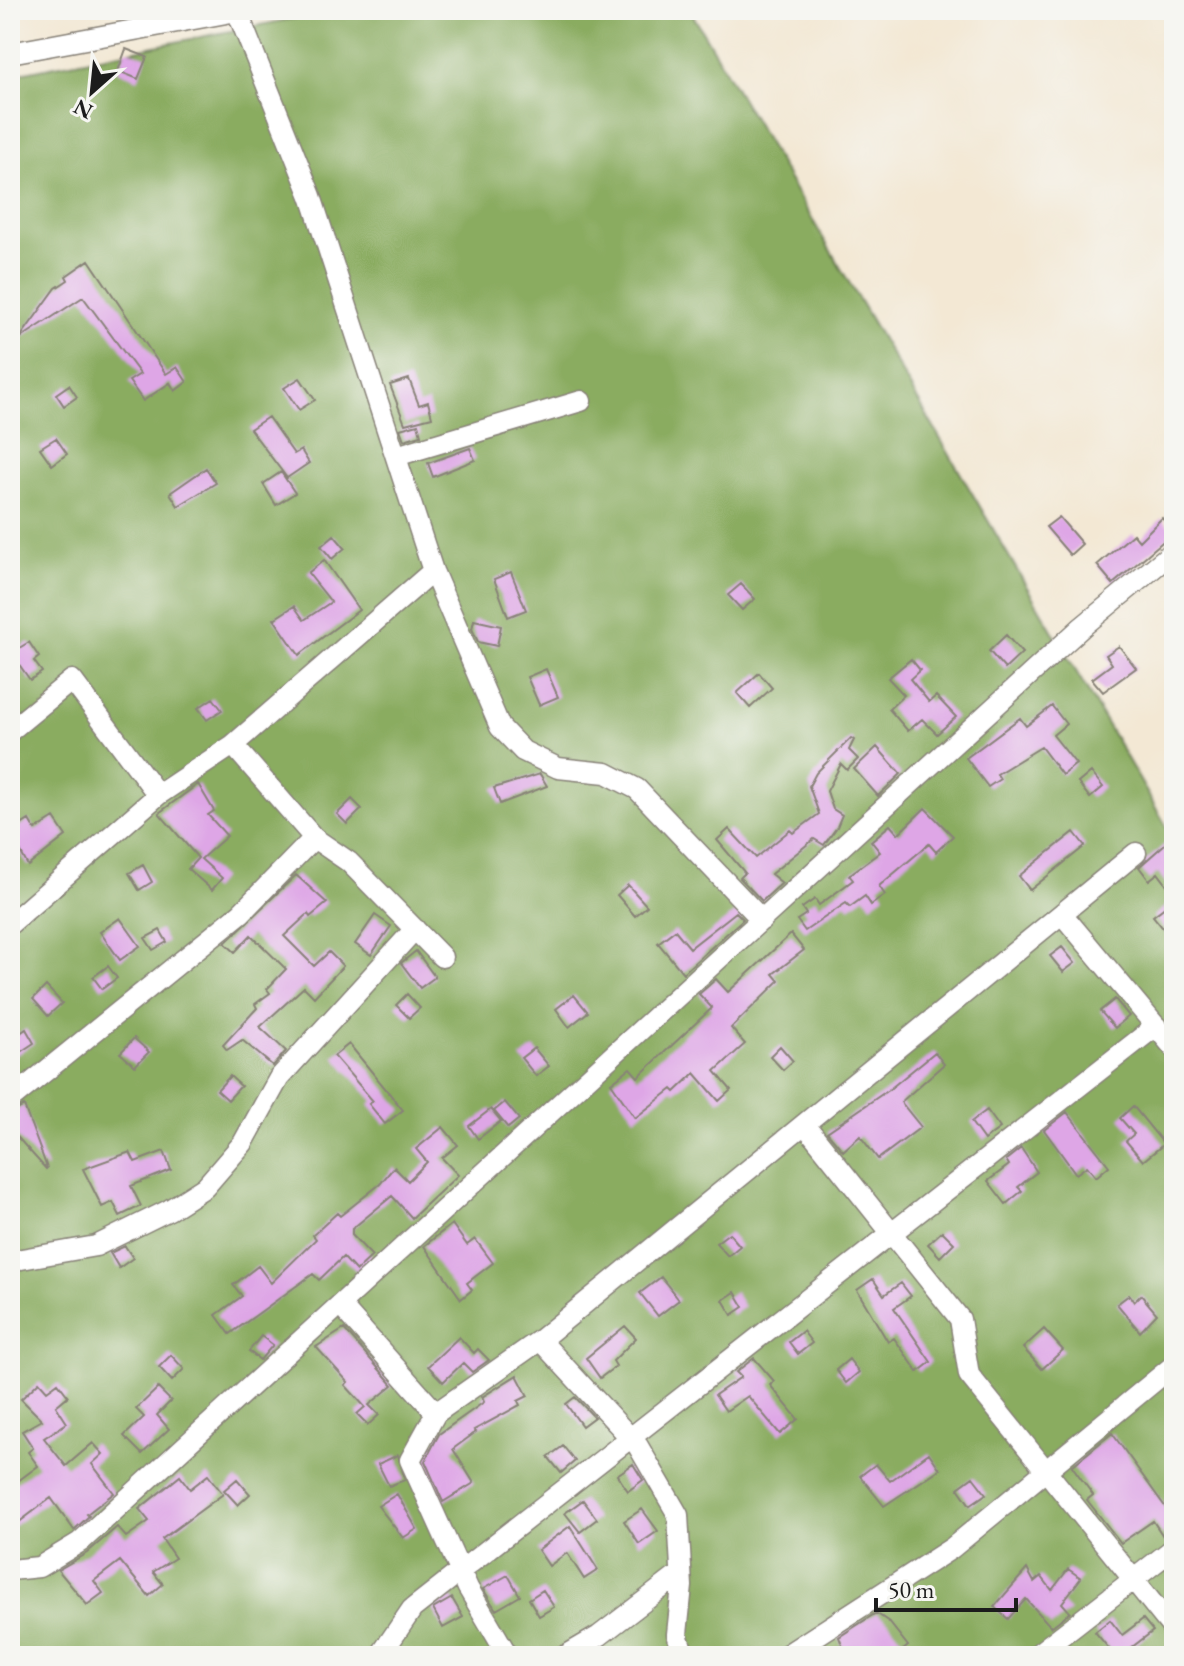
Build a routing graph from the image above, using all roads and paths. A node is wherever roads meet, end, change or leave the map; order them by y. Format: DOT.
graph roads {
  1 [pos="10,53"];
  2 [pos="581,401"];
  3 [pos="396,456"];
  4 [pos="1174,551"];
  5 [pos="433,571"];
  6 [pos="10,731"];
  7 [pos="233,745"];
  8 [pos="158,795"];
  9 [pos="314,838"];
  10 [pos="1136,853"];
  11 [pos="1062,914"];
  12 [pos="762,920"];
  13 [pos="10,924"];
  14 [pos="415,929"];
  15 [pos="442,957"];
  16 [pos="1156,1026"];
  17 [pos="1174,1048"];
  18 [pos="10,1100"];
  19 [pos="806,1126"];
  20 [pos="892,1234"];
  21 [pos="10,1261"];
  22 [pos="340,1305"];
  23 [pos="540,1340"];
  24 [pos="1174,1365"];
  25 [pos="436,1413"];
  26 [pos="632,1439"];
  27 [pos="1046,1471"];
  28 [pos="1174,1548"];
  29 [pos="10,1570"];
  30 [pos="461,1573"];
  31 [pos="681,1573"];
  32 [pos="1134,1580"];
  33 [pos="1174,1630"];
  34 [pos="799,1652"];
  35 [pos="380,1656"];
  36 [pos="508,1656"];
  37 [pos="565,1656"];
  38 [pos="684,1656"];
  39 [pos="1035,1656"];
  1 -- 3 [label="street"];
  2 -- 3 [label="street"];
  3 -- 5 [label="street"];
  4 -- 12 [label="street"];
  5 -- 7 [label="street"];
  5 -- 12 [label="street"];
  6 -- 8 [label="street"];
  7 -- 8 [label="street"];
  7 -- 9 [label="street"];
  8 -- 13 [label="street"];
  9 -- 14 [label="street"];
  9 -- 18 [label="street"];
  10 -- 11 [label="street"];
  11 -- 16 [label="street"];
  11 -- 19 [label="street"];
  12 -- 22 [label="street"];
  14 -- 15 [label="street"];
  14 -- 21 [label="street"];
  16 -- 17 [label="street"];
  16 -- 20 [label="street"];
  19 -- 20 [label="street"];
  19 -- 23 [label="street"];
  20 -- 26 [label="street"];
  20 -- 27 [label="street"];
  22 -- 25 [label="street"];
  22 -- 29 [label="street"];
  23 -- 25 [label="street"];
  23 -- 26 [label="street"];
  24 -- 27 [label="street"];
  25 -- 30 [label="street"];
  26 -- 30 [label="street"];
  26 -- 31 [label="street"];
  27 -- 32 [label="street"];
  27 -- 34 [label="street"];
  28 -- 32 [label="street"];
  30 -- 35 [label="street"];
  30 -- 36 [label="street"];
  31 -- 37 [label="street"];
  31 -- 38 [label="street"];
  32 -- 33 [label="street"];
  32 -- 39 [label="street"];
}
